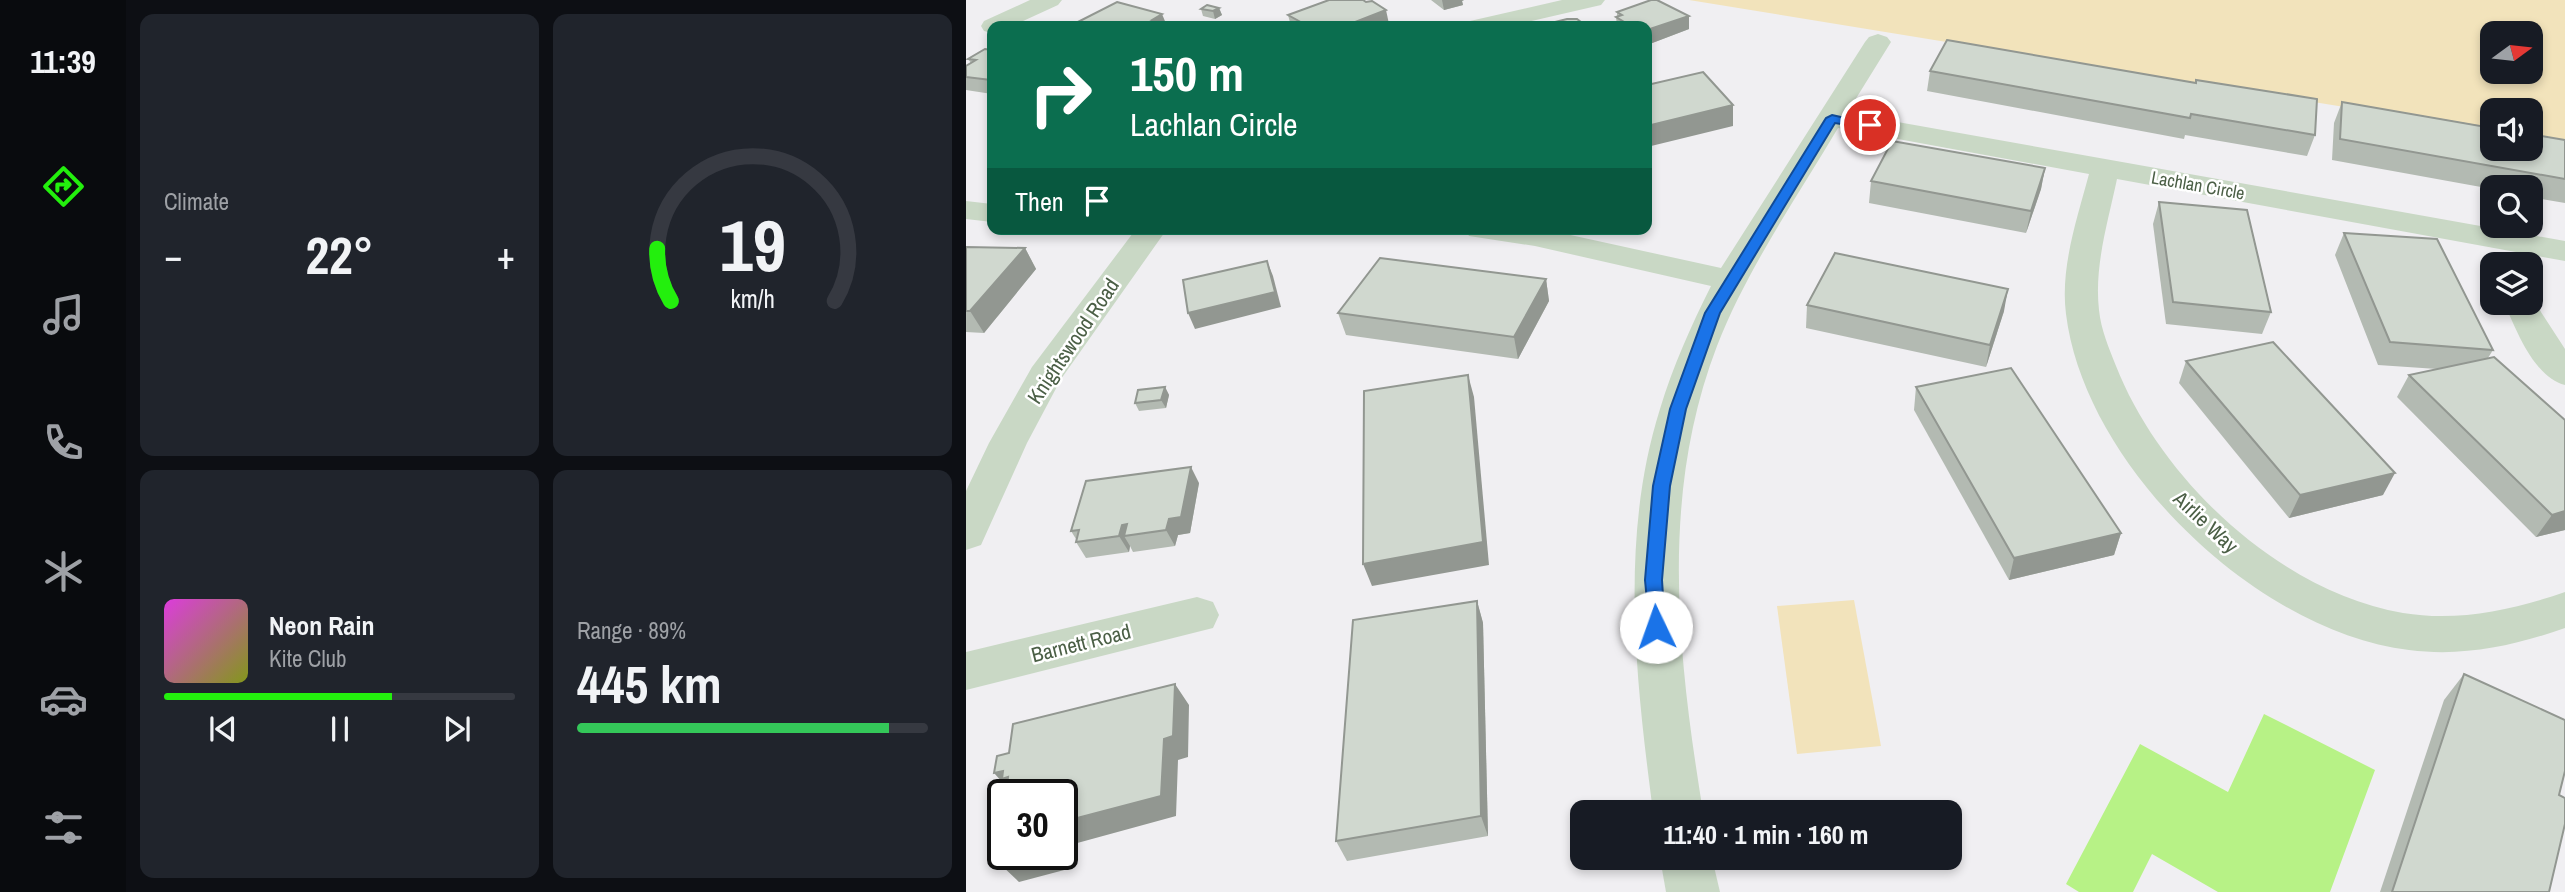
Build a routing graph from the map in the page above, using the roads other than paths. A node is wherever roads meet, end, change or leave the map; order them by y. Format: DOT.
graph roads {
  1 [pos="1049,0"];
  2 [pos="1593,0"];
  3 [pos="1004,21"];
  4 [pos="1501,21"];
  5 [pos="1878,42"];
  6 [pos="1832,118"];
  7 [pos="2105,167"];
  8 [pos="966,210"];
  9 [pos="987,212"];
  10 [pos="1148,235"];
  11 [pos="1521,235"];
  12 [pos="2565,251"];
  13 [pos="2503,252"];
  14 [pos="1730,281"];
  15 [pos="2527,315"];
  16 [pos="2565,373"];
  17 [pos="966,534"];
  18 [pos="2565,610"];
  19 [pos="1197,615"];
  20 [pos="966,671"];
  21 [pos="1676,800"];
  22 [pos="1688,870"];
  23 [pos="1693,892"];
  1 -- 3 [label="street"];
  2 -- 4 [label="street"];
  5 -- 6 [label="street"];
  6 -- 7 [label="street, Lachlan Circle"];
  6 -- 14 [label="street"];
  7 -- 13 [label="street, Lachlan Circle"];
  7 -- 18 [label="street, Airlie Way"];
  8 -- 9 [label="street"];
  10 -- 17 [label="street, Knightswood Road"];
  11 -- 14 [label="street"];
  12 -- 13 [label="street, Lachlan Circle"];
  14 -- 21 [label="street"];
  15 -- 16 [label="street"];
  19 -- 20 [label="street, Barnett Road"];
  22 -- 23 [label="street"];
}
